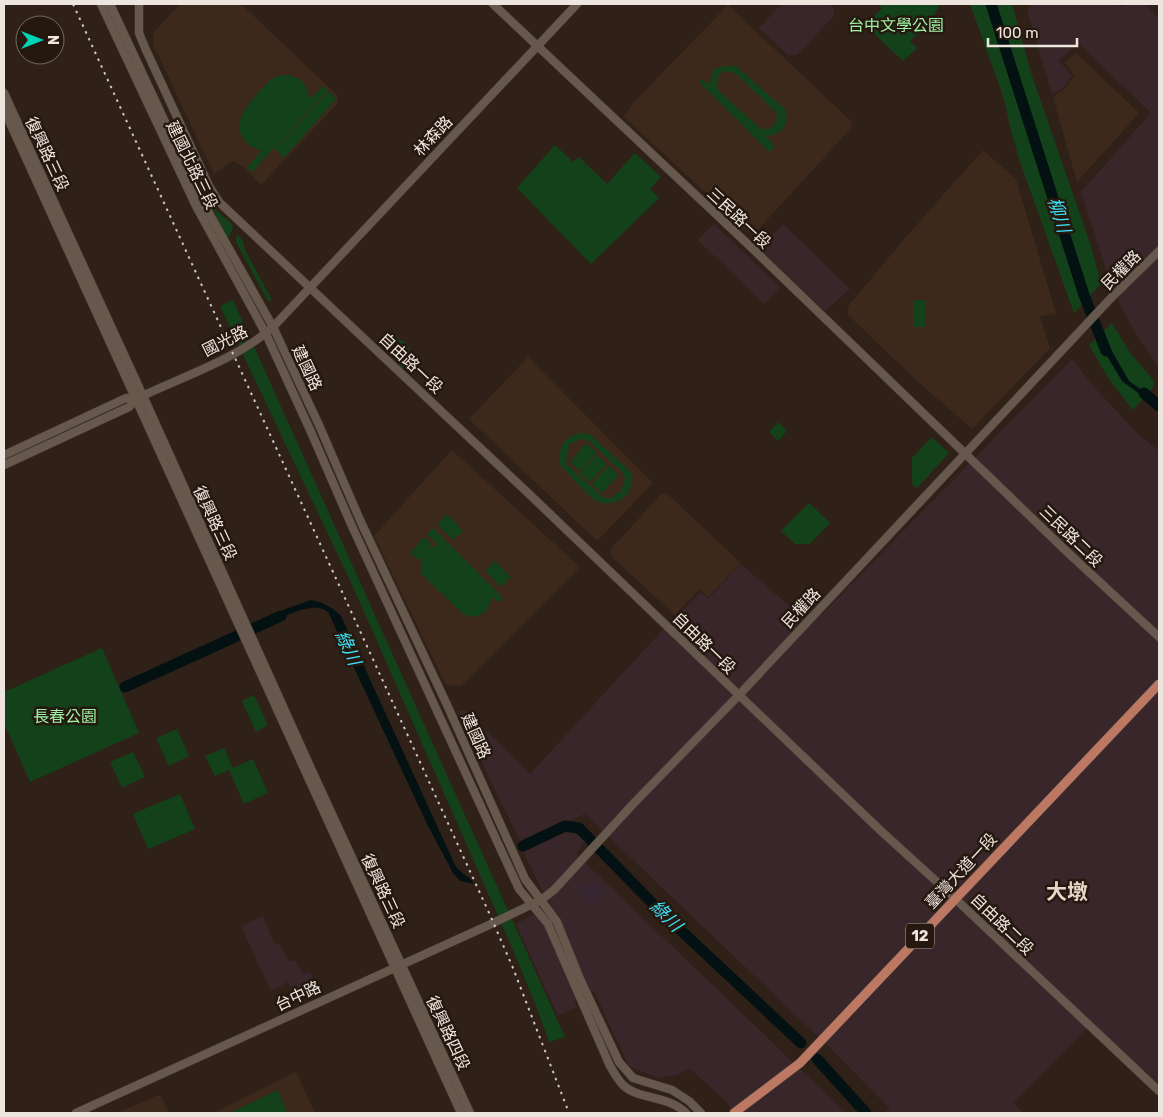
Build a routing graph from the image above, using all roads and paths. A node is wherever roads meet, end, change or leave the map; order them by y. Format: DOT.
graph roads {
  1 [pos="101,4"];
  2 [pos="110,4"];
  3 [pos="139,4"];
  4 [pos="493,4"];
  5 [pos="577,4"];
  6 [pos="537,46"];
  7 [pos="4,93"];
  8 [pos="4,110"];
  9 [pos="1159,251"];
  10 [pos="310,287"];
  11 [pos="273,327"];
  12 [pos="266,334"];
  13 [pos="140,397"];
  14 [pos="966,453"];
  15 [pos="4,455"];
  16 [pos="4,465"];
  17 [pos="1159,637"];
  18 [pos="1159,684"];
  19 [pos="739,695"];
  20 [pos="955,899"];
  21 [pos="541,900"];
  22 [pos="532,905"];
  23 [pos="399,965"];
  24 [pos="1159,1091"];
  25 [pos="76,1113"];
  26 [pos="462,1113"];
  27 [pos="470,1113"];
  28 [pos="686,1113"];
  29 [pos="701,1113"];
  30 [pos="734,1113"];
  1 -- 12 [label="main road, 建國北路三段"];
  2 -- 11 [label="main road, 建國北路三段"];
  3 -- 10 [label="main road, 自由路一段"];
  4 -- 6 [label="main road, 三民路一段"];
  5 -- 6 [label="main road, 林森路"];
  6 -- 10 [label="main road, 林森路"];
  6 -- 14 [label="main road, 三民路一段"];
  7 -- 13 [label="main road, 復興路三段"];
  8 -- 13 [label="main road, 復興路三段"];
  9 -- 14 [label="main road, 民權路"];
  10 -- 11 [label="main road, 國光路"];
  10 -- 19 [label="main road, 自由路一段"];
  11 -- 12 [label="main road, 國光路"];
  11 -- 21 [label="main road, 建國路"];
  12 -- 13 [label="main road, 國光路"];
  12 -- 22 [label="main road, 建國路"];
  13 -- 15 [label="main road, 國光路"];
  13 -- 16 [label="main road, 國光路"];
  13 -- 23 [label="main road, 復興路三段"];
  14 -- 17 [label="main road, 三民路二段"];
  14 -- 19 [label="main road, 民權路"];
  18 -- 20 [label="main road, 臺灣大道一段 / 12"];
  19 -- 20 [label="main road, 自由路二段"];
  19 -- 21 [label="main road, 民權路"];
  20 -- 24 [label="main road, 自由路二段"];
  20 -- 30 [label="main road, 臺灣大道一段 / 12"];
  21 -- 22 [label="main road, 民權路"];
  21 -- 29 [label="main road, 建國路"];
  22 -- 23 [label="main road, 台中路"];
  22 -- 28 [label="main road, 建國路"];
  23 -- 25 [label="main road, 台中路"];
  23 -- 26 [label="main road, 復興路四段"];
  23 -- 27 [label="main road, 復興路四段"];
}
